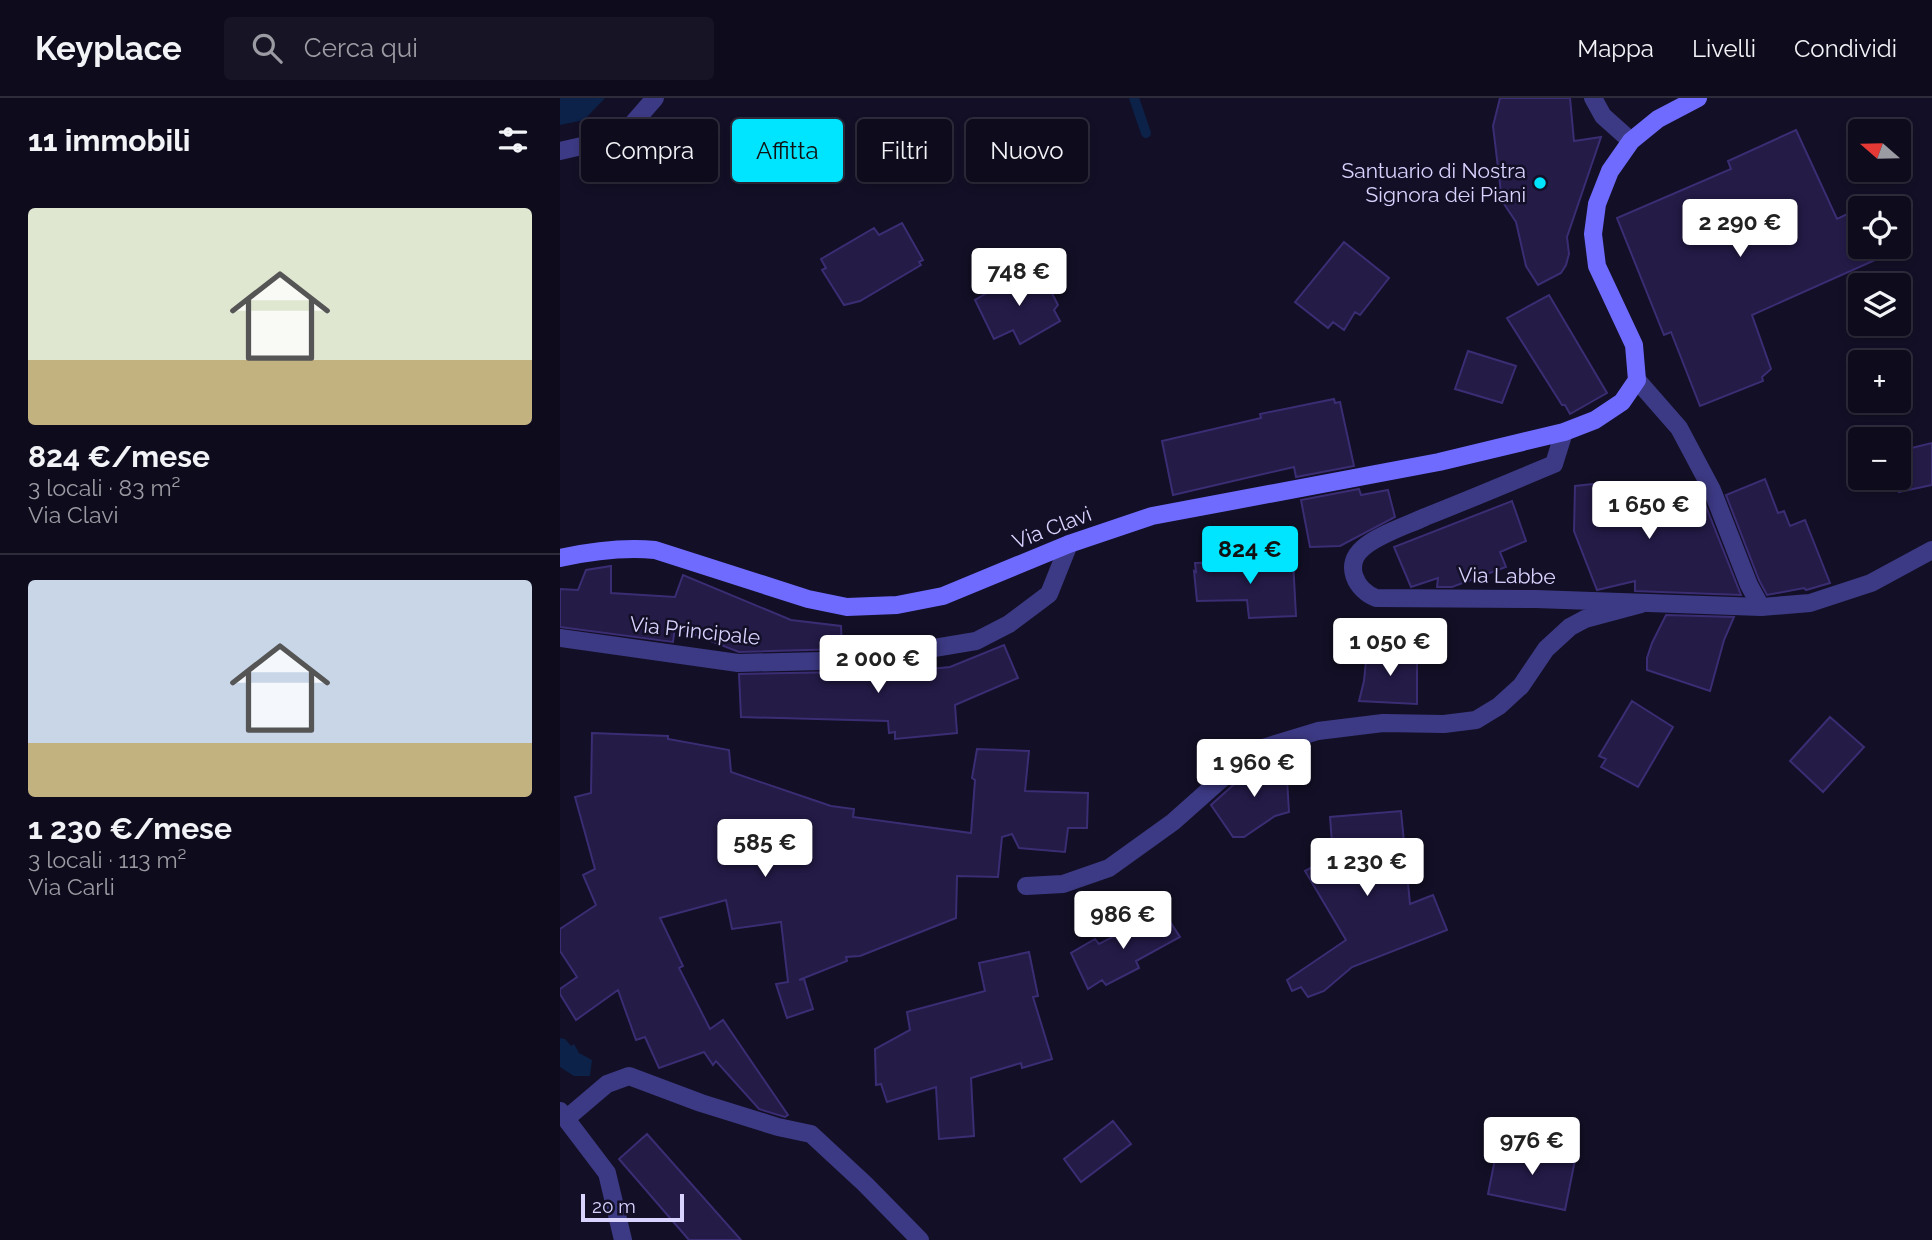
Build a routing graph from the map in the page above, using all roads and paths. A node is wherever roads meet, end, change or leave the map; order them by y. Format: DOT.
graph roads {
  1 [pos="655,98"];
  2 [pos="1593,98"];
  3 [pos="1698,98"];
  4 [pos="1631,141"];
  5 [pos="560,151"];
  6 [pos="1637,380"];
  7 [pos="1564,432"];
  8 [pos="1069,544"];
  9 [pos="1932,550"];
  10 [pos="560,558"];
  11 [pos="1648,602"];
  12 [pos="1760,607"];
  13 [pos="560,638"];
  14 [pos="1026,886"];
  15 [pos="564,1114"];
  16 [pos="623,1240"];
  17 [pos="920,1240"];
  1 -- 5 [label="street"];
  2 -- 4 [label="street"];
  3 -- 4 [label="main road"];
  4 -- 6 [label="main road"];
  6 -- 7 [label="main road, Via Clavi"];
  6 -- 12 [label="street"];
  7 -- 8 [label="main road, Via Clavi"];
  7 -- 11 [label="street, Via Labbe"];
  8 -- 10 [label="main road, Via Clavi"];
  8 -- 13 [label="street, Via Principale"];
  9 -- 12 [label="street, Via Labbe"];
  11 -- 12 [label="street, Via Labbe"];
  11 -- 14 [label="street"];
  15 -- 16 [label="street"];
  15 -- 17 [label="street"];
}
